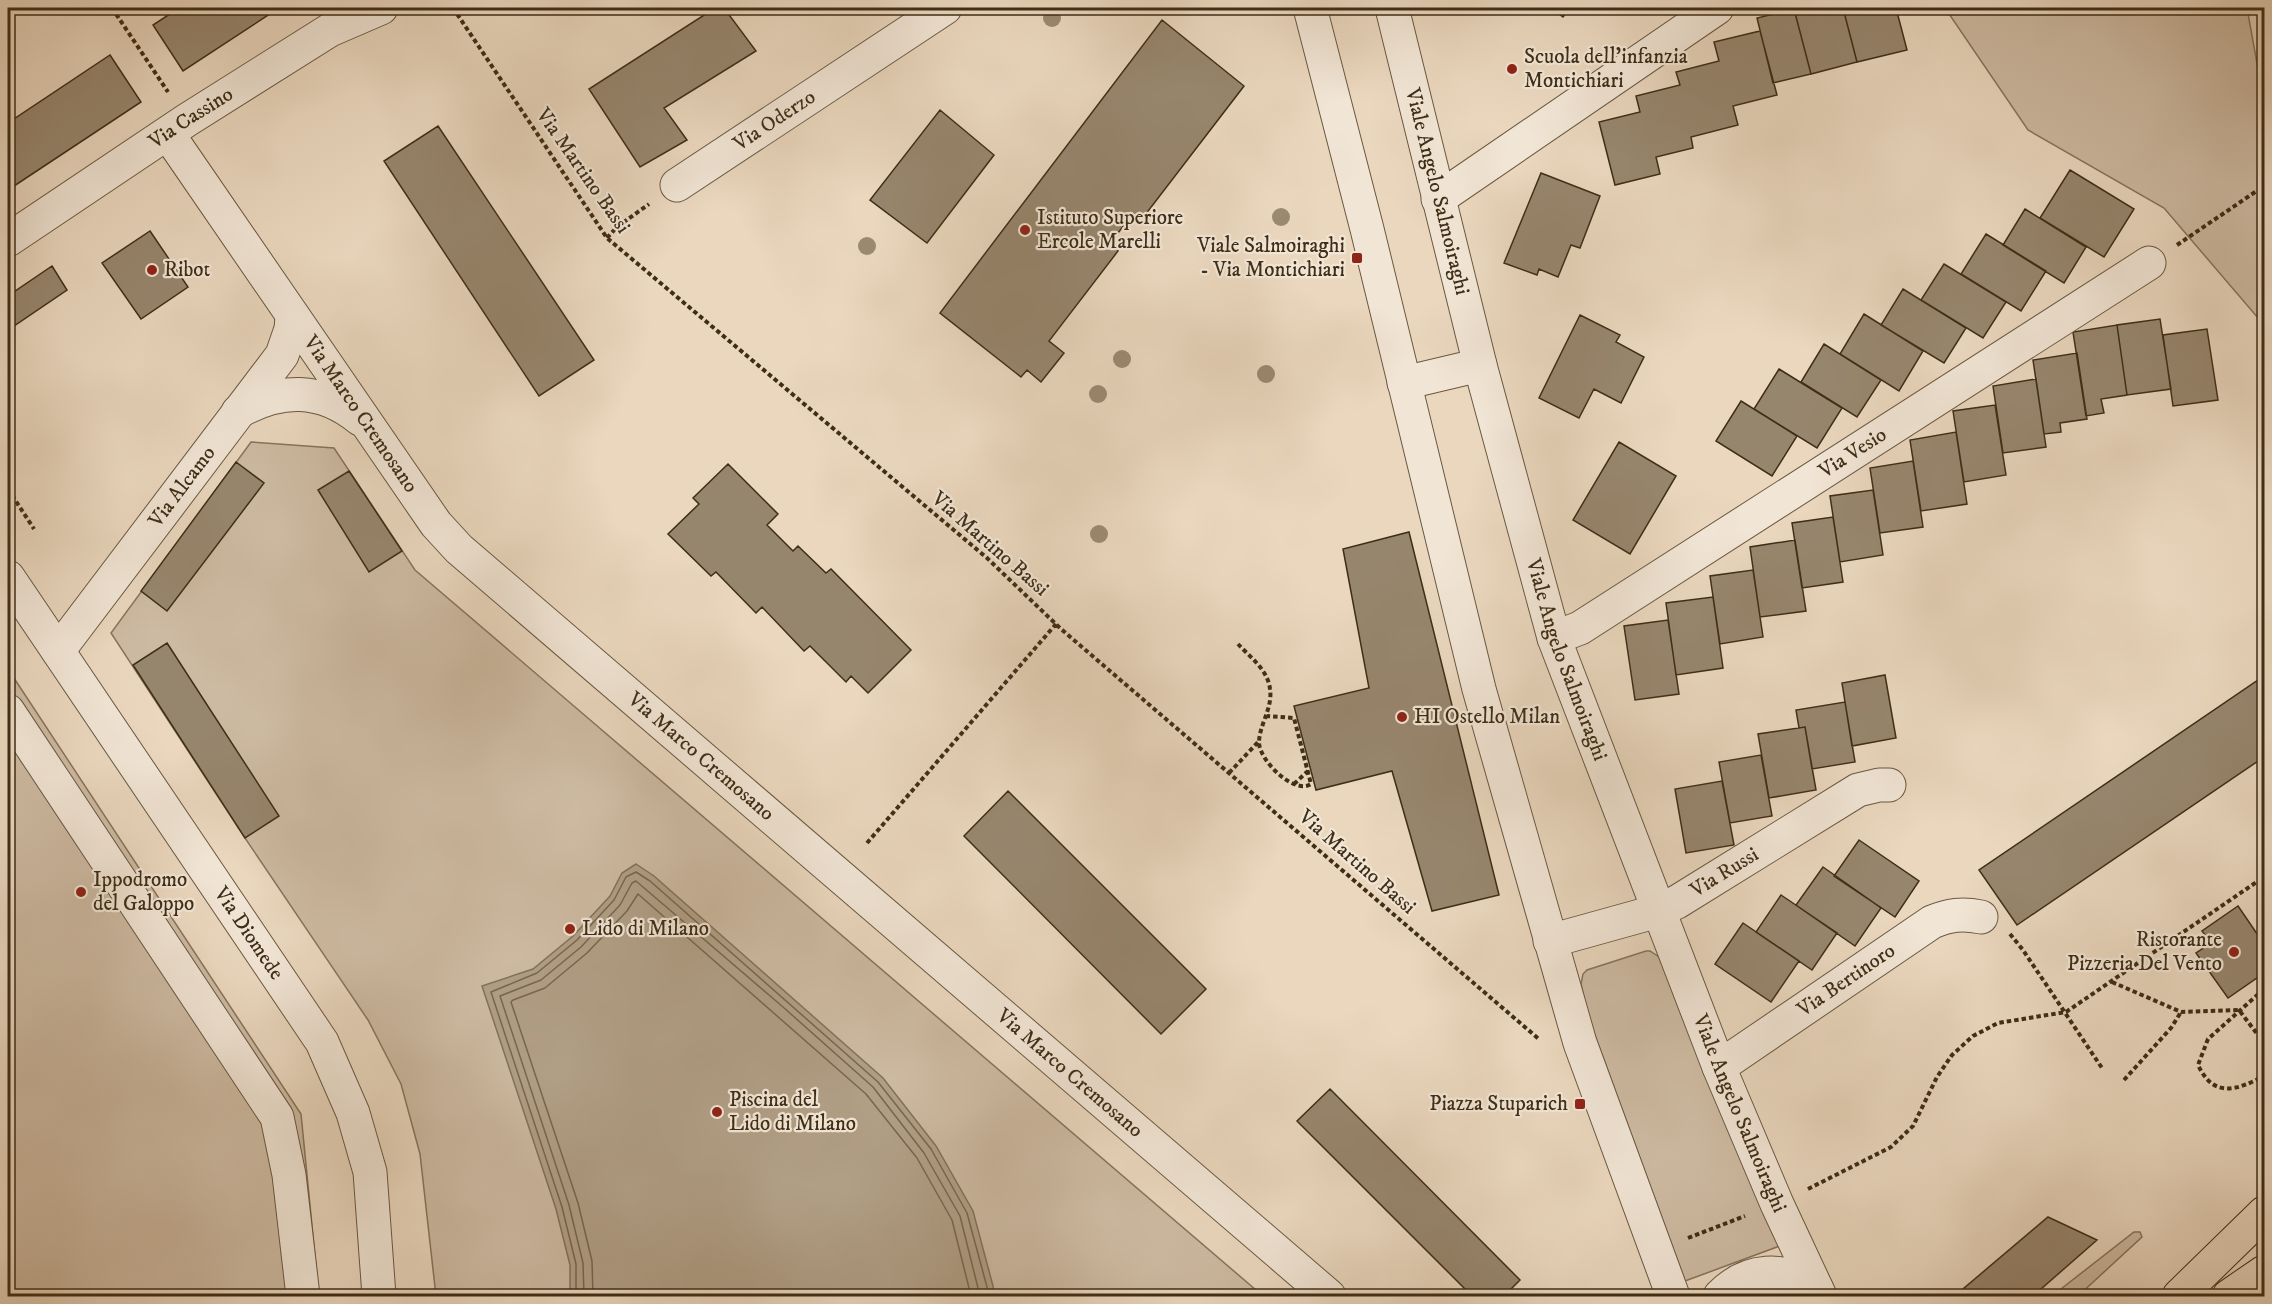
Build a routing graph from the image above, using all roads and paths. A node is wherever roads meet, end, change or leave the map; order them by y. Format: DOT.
graph roads {
  1 [pos="112,8"];
  2 [pos="381,8"];
  3 [pos="453,8"];
  4 [pos="945,8"];
  5 [pos="1310,8"];
  6 [pos="1392,8"];
  7 [pos="1717,8"];
  8 [pos="171,95"];
  9 [pos="168,134"];
  10 [pos="677,185"];
  11 [pos="2265,186"];
  12 [pos="1438,198"];
  13 [pos="607,238"];
  14 [pos="8,240"];
  15 [pos="2149,263"];
  16 [pos="292,317"];
  17 [pos="1480,365"];
  18 [pos="1404,383"];
  19 [pos="237,413"];
  20 [pos="366,424"];
  21 [pos="8,489"];
  22 [pos="34,529"];
  23 [pos="8,577"];
  24 [pos="1056,624"];
  25 [pos="1554,639"];
  26 [pos="1238,644"];
  27 [pos="58,651"];
  28 [pos="8,711"];
  29 [pos="1267,716"];
  30 [pos="1259,741"];
  31 [pos="1308,771"];
  32 [pos="1229,773"];
  33 [pos="1294,784"];
  34 [pos="1889,785"];
  35 [pos="867,843"];
  36 [pos="2265,877"];
  37 [pos="1658,911"];
  38 [pos="1981,917"];
  39 [pos="1550,941"];
  40 [pos="2111,982"];
  41 [pos="2265,989"];
  42 [pos="2239,1010"];
  43 [pos="2066,1012"];
  44 [pos="2181,1012"];
  45 [pos="1544,1043"];
  46 [pos="2265,1043"];
  47 [pos="1719,1067"];
  48 [pos="2102,1068"];
  49 [pos="2265,1076"];
  50 [pos="2124,1080"];
  51 [pos="1802,1192"];
  52 [pos="2265,1213"];
  53 [pos="1746,1216"];
  54 [pos="1681,1240"];
  55 [pos="2265,1272"];
  56 [pos="1730,1288"];
  57 [pos="1818,1292"];
  58 [pos="303,1296"];
  59 [pos="379,1296"];
  60 [pos="1329,1296"];
  61 [pos="1672,1296"];
  62 [pos="2178,1296"];
  63 [pos="2229,1296"];
  1 -- 8 [label="path"];
  2 -- 9 [label="street, Via Cassino"];
  3 -- 13 [label="path, Via Martino Bassi"];
  4 -- 10 [label="street, Via Oderzo"];
  5 -- 18 [label="street"];
  6 -- 12 [label="street, Viale Angelo Salmoiraghi"];
  7 -- 12 [label="street"];
  9 -- 14 [label="street, Via Cassino"];
  9 -- 16 [label="street, Via Marco Cremosano"];
  10 -- 13 [label="path"];
  11 -- 15 [label="path"];
  12 -- 17 [label="street, Viale Angelo Salmoiraghi"];
  13 -- 24 [label="path, Via Martino Bassi"];
  15 -- 25 [label="street, Via Vesio"];
  16 -- 19 [label="street, Via Alcamo"];
  16 -- 20 [label="street, Via Marco Cremosano"];
  17 -- 18 [label="street"];
  17 -- 25 [label="street, Viale Angelo Salmoiraghi"];
  18 -- 39 [label="street"];
  19 -- 20 [label="street"];
  19 -- 27 [label="street, Via Alcamo"];
  20 -- 60 [label="street, Via Marco Cremosano"];
  21 -- 22 [label="path"];
  23 -- 27 [label="street, Via Diomede"];
  24 -- 32 [label="path, Via Martino Bassi"];
  24 -- 35 [label="path"];
  25 -- 37 [label="street, Viale Angelo Salmoiraghi"];
  26 -- 29 [label="path"];
  27 -- 59 [label="street, Via Diomede"];
  28 -- 58 [label="street"];
  29 -- 30 [label="path"];
  29 -- 31 [label="path"];
  30 -- 32 [label="path"];
  30 -- 33 [label="path"];
  31 -- 33 [label="path"];
  31 -- 33 [label="path"];
  32 -- 45 [label="path, Via Martino Bassi"];
  34 -- 37 [label="street, Via Russi"];
  36 -- 40 [label="path"];
  37 -- 39 [label="street, Via Russi"];
  37 -- 47 [label="street, Viale Angelo Salmoiraghi"];
  38 -- 43 [label="path"];
  38 -- 47 [label="street, Via Bertinoro"];
  39 -- 61 [label="street"];
  40 -- 43 [label="path"];
  40 -- 44 [label="path"];
  41 -- 42 [label="path"];
  42 -- 44 [label="path"];
  42 -- 46 [label="path"];
  42 -- 49 [label="path"];
  43 -- 48 [label="path"];
  43 -- 51 [label="path"];
  44 -- 50 [label="path"];
  47 -- 57 [label="street, Viale Angelo Salmoiraghi"];
  52 -- 62 [label="main road"];
  53 -- 54 [label="path"];
  55 -- 63 [label="main road"];
  56 -- 57 [label="street"];
  56 -- 61 [label="street"];
}
